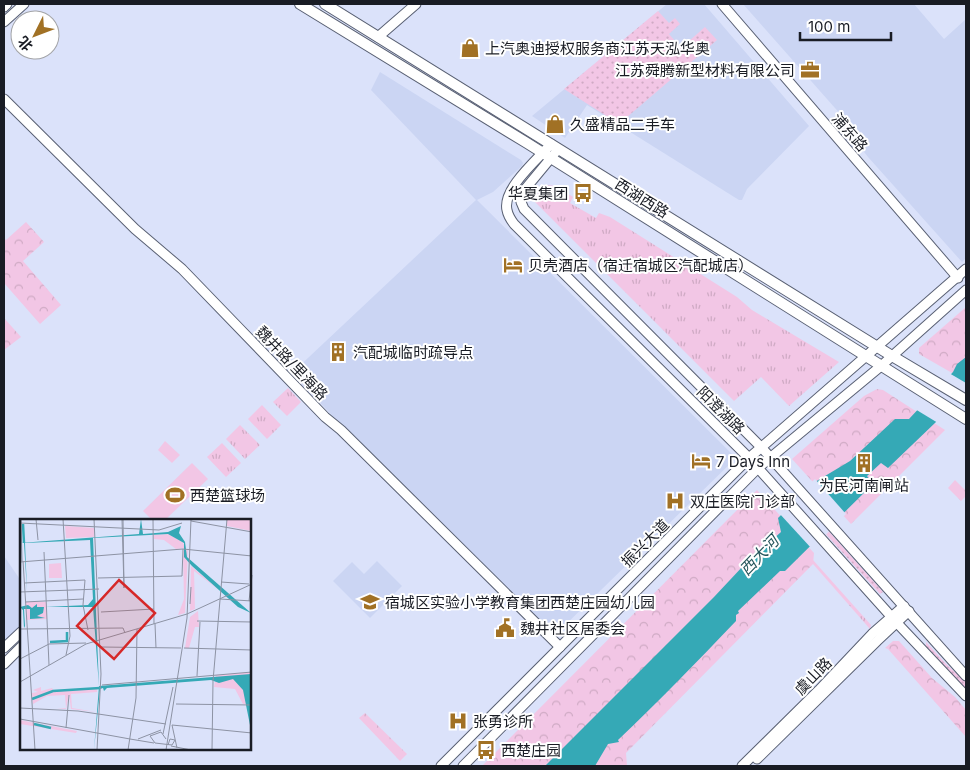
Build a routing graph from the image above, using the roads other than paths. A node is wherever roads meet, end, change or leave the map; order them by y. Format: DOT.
graph roads {
  1 [pos="7,4"];
  2 [pos="24,4"];
  3 [pos="300,4"];
  4 [pos="325,4"];
  5 [pos="416,4"];
  6 [pos="722,4"];
  7 [pos="4,7"];
  8 [pos="4,22"];
  9 [pos="378,36"];
  10 [pos="4,99"];
  11 [pos="555,146"];
  12 [pos="547,156"];
  13 [pos="966,269"];
  14 [pos="958,278"];
  15 [pos="966,290"];
  16 [pos="878,347"];
  17 [pos="892,356"];
  18 [pos="868,357"];
  19 [pos="881,366"];
  20 [pos="966,400"];
  21 [pos="966,419"];
  22 [pos="761,447"];
  23 [pos="770,457"];
  24 [pos="749,458"];
  25 [pos="758,468"];
  26 [pos="907,608"];
  27 [pos="895,620"];
  28 [pos="20,633"];
  29 [pos="560,647"];
  30 [pos="4,648"];
  31 [pos="20,648"];
  32 [pos="4,664"];
  33 [pos="966,676"];
  34 [pos="966,696"];
  35 [pos="441,766"];
  36 [pos="463,766"];
  37 [pos="742,766"];
  38 [pos="750,766"];
  1 -- 7 [label="main road"];
  2 -- 8 [label="main road"];
  3 -- 12 [label="main road, 西湖西路"];
  4 -- 9 [label="main road, 西湖西路"];
  5 -- 9 [label="main road"];
  6 -- 14 [label="main road, 浦东路"];
  9 -- 11 [label="main road, 西湖西路"];
  10 -- 29 [label="main road, 魏井路/里海路"];
  11 -- 12 [label="main road, 阳澄湖路"];
  11 -- 16 [label="main road, 西湖西路"];
  12 -- 18 [label="main road, 西湖西路"];
  12 -- 22 [label="main road, 阳澄湖路"];
  12 -- 24 [label="main road, 阳澄湖路"];
  13 -- 14 [label="main road, 振兴大道"];
  14 -- 16 [label="main road, 振兴大道"];
  15 -- 17 [label="main road, 振兴大道"];
  16 -- 17 [label="main road, 西湖西路"];
  16 -- 18 [label="main road, 振兴大道"];
  17 -- 19 [label="main road, 振兴大道"];
  17 -- 20 [label="main road, 西湖西路"];
  18 -- 19 [label="main road, 西湖西路"];
  18 -- 22 [label="main road, 振兴大道"];
  19 -- 21 [label="main road, 西湖西路"];
  19 -- 23 [label="main road, 振兴大道"];
  22 -- 23 [label="main road, 阳澄湖路"];
  22 -- 24 [label="main road, 振兴大道"];
  23 -- 25 [label="main road, 振兴大道"];
  23 -- 26 [label="main road, 阳澄湖路"];
  24 -- 25 [label="main road, 阳澄湖路"];
  24 -- 29 [label="main road, 振兴大道"];
  25 -- 27 [label="main road, 阳澄湖路"];
  25 -- 36 [label="main road, 振兴大道"];
  26 -- 27 [label="main road, 虞山路"];
  26 -- 33 [label="main road, 阳澄湖路"];
  27 -- 34 [label="main road, 阳澄湖路"];
  27 -- 37 [label="main road, 虞山路"];
  27 -- 38 [label="main road, 虞山路"];
  28 -- 30 [label="main road"];
  29 -- 35 [label="main road, 振兴大道"];
  31 -- 32 [label="main road"];
}
